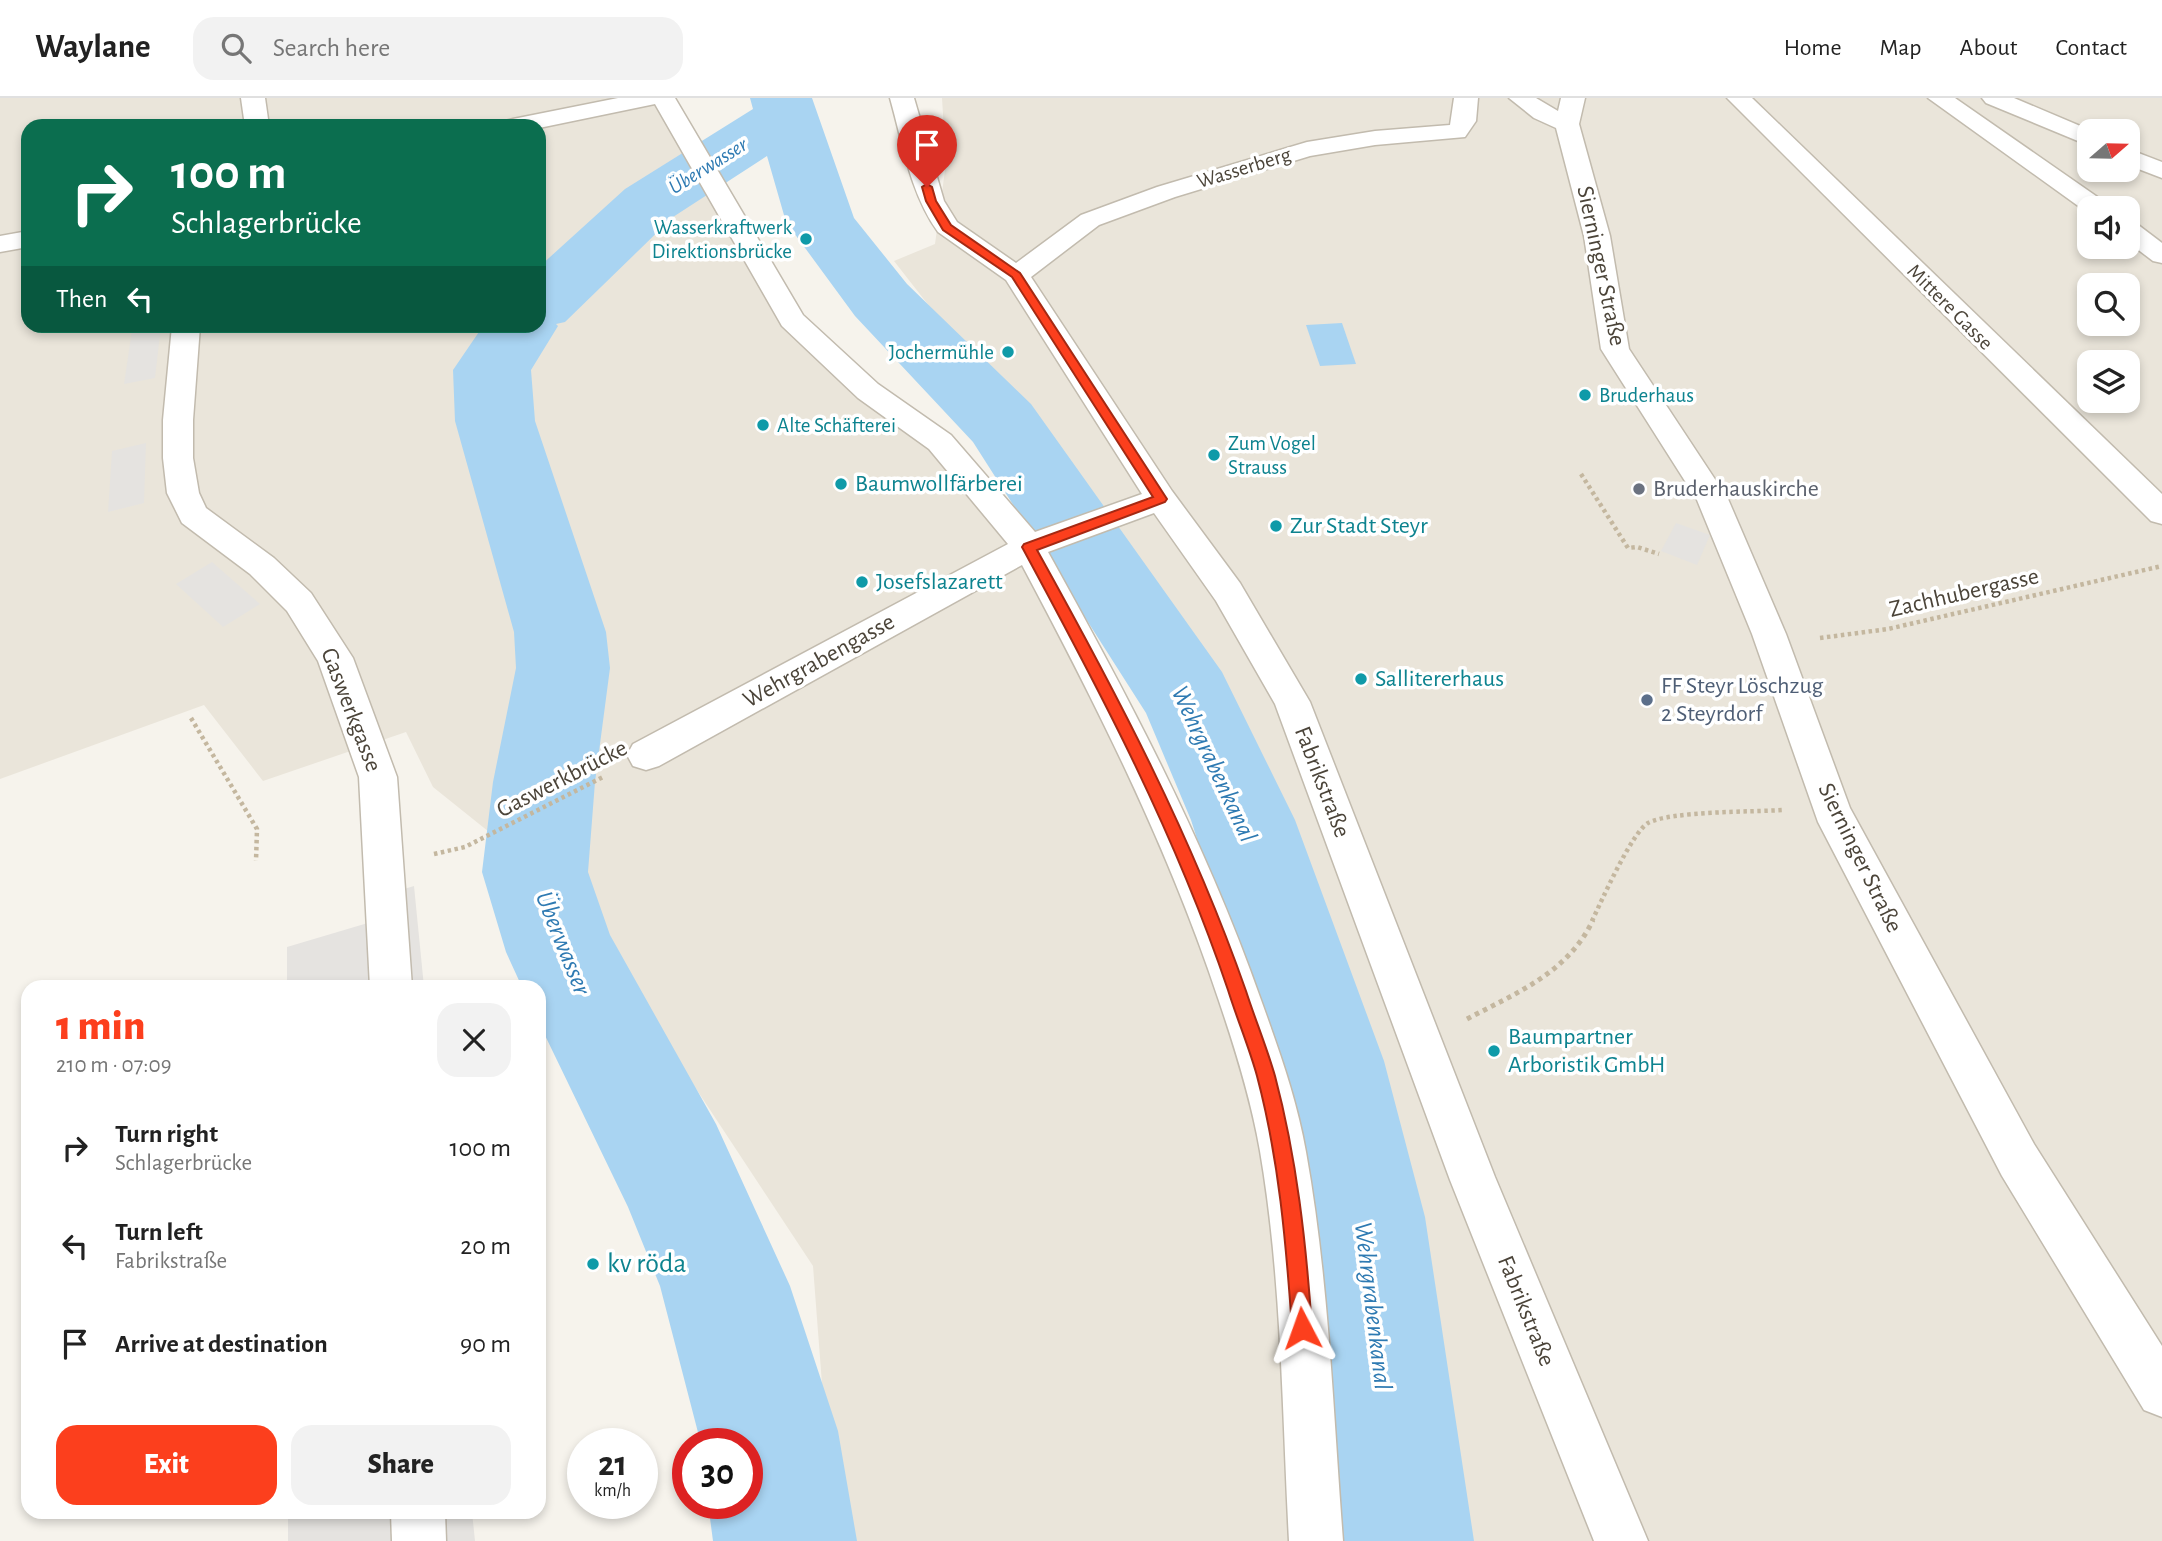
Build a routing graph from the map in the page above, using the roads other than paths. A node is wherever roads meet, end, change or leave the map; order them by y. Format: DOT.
graph roads {
  1 [pos="253,98"];
  2 [pos="653,98"];
  3 [pos="663,98"];
  4 [pos="902,98"];
  5 [pos="1466,98"];
  6 [pos="1521,98"];
  7 [pos="1573,98"];
  8 [pos="1739,98"];
  9 [pos="1940,98"];
  10 [pos="1994,98"];
  11 [pos="256,119"];
  12 [pos="546,119"];
  13 [pos="1567,124"];
  14 [pos="2077,133"];
  15 [pos="2140,161"];
  16 [pos="2162,171"];
  17 [pos="2080,196"];
  18 [pos="2140,239"];
  19 [pos="21,240"];
  20 [pos="0,244"];
  21 [pos="2162,255"];
  22 [pos="1016,275"];
  23 [pos="185,333"];
  24 [pos="1146,504"];
  25 [pos="2162,513"];
  26 [pos="1037,544"];
  27 [pos="646,755"];
  28 [pos="391,980"];
  29 [pos="2162,1392"];
  30 [pos="418,1519"];
  31 [pos="419,1541"];
  32 [pos="1316,1541"];
  33 [pos="1621,1541"];
  1 -- 11 [label="street"];
  2 -- 12 [label="street"];
  3 -- 26 [label="street"];
  4 -- 22 [label="street, Fabrikstraße"];
  5 -- 22 [label="street, Wasserberg"];
  6 -- 13 [label="street"];
  7 -- 13 [label="street, Sierninger Straße"];
  8 -- 25 [label="street, Mittere Gasse"];
  9 -- 17 [label="street"];
  10 -- 14 [label="street"];
  13 -- 29 [label="street, Sierninger Straße"];
  15 -- 16 [label="street"];
  18 -- 21 [label="street"];
  19 -- 20 [label="street"];
  22 -- 24 [label="street, Fabrikstraße"];
  23 -- 28 [label="street, Gaswerkgasse"];
  24 -- 26 [label="street, Wehrgrabengasse"];
  24 -- 33 [label="street, Fabrikstraße"];
  26 -- 27 [label="street, Wehrgrabengasse"];
  26 -- 32 [label="street"];
  30 -- 31 [label="street"];
}
